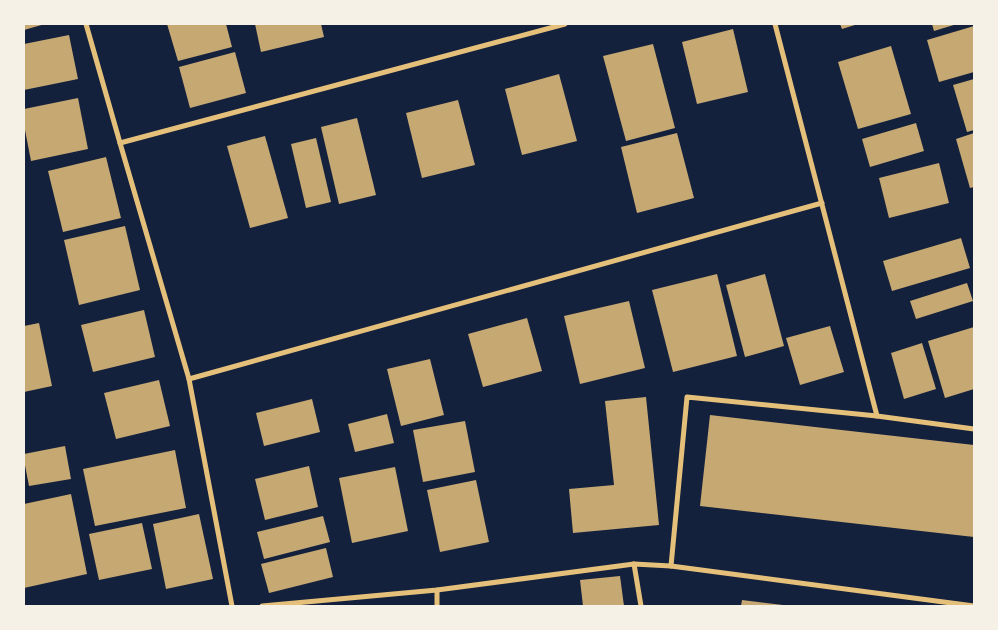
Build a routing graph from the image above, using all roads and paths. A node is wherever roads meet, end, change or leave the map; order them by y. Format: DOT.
graph roads {
  1 [pos="86,24"];
  2 [pos="565,24"];
  3 [pos="775,24"];
  4 [pos="120,143"];
  5 [pos="822,203"];
  6 [pos="189,379"];
  7 [pos="877,416"];
  8 [pos="974,428"];
  9 [pos="634,564"];
  10 [pos="671,566"];
  11 [pos="437,590"];
  12 [pos="232,606"];
  13 [pos="262,606"];
  14 [pos="437,606"];
  15 [pos="641,606"];
  16 [pos="974,606"];
  1 -- 4 [label="street"];
  2 -- 4 [label="street"];
  3 -- 5 [label="street"];
  4 -- 6 [label="street"];
  5 -- 6 [label="street"];
  5 -- 7 [label="street"];
  6 -- 12 [label="street"];
  7 -- 8 [label="street"];
  7 -- 10 [label="street"];
  9 -- 10 [label="street"];
  9 -- 11 [label="street"];
  9 -- 15 [label="street"];
  10 -- 16 [label="street"];
  11 -- 13 [label="street"];
  11 -- 14 [label="street"];
}
